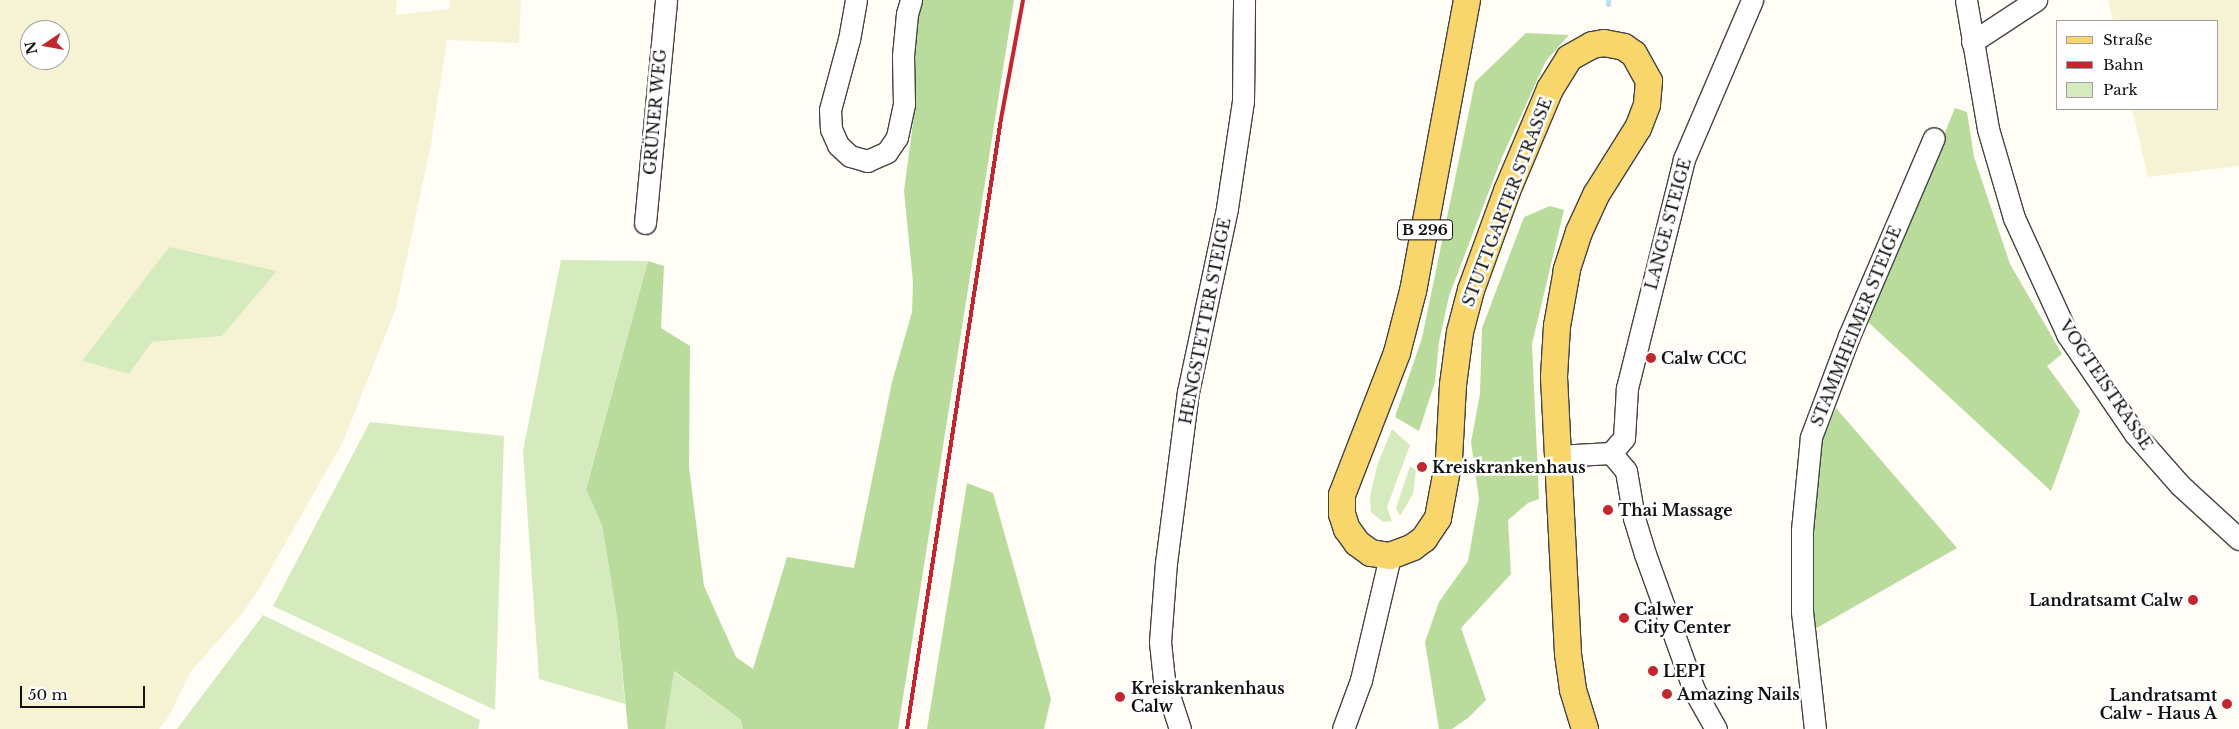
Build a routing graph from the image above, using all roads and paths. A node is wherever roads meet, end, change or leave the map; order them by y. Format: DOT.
graph roads {
  1 [pos="666,0"];
  2 [pos="856,0"];
  3 [pos="911,0"];
  4 [pos="1244,0"];
  5 [pos="1467,0"];
  6 [pos="1752,0"];
  7 [pos="1966,0"];
  8 [pos="2036,0"];
  9 [pos="1972,42"];
  10 [pos="1934,138"];
  11 [pos="645,223"];
  12 [pos="1611,453"];
  13 [pos="1557,456"];
  14 [pos="2239,539"];
  15 [pos="1390,556"];
  16 [pos="1580,727"];
  17 [pos="1180,729"];
  18 [pos="1343,729"];
  19 [pos="1716,729"];
  20 [pos="1815,729"];
  1 -- 11 [label="street, GRÜNER WEG"];
  2 -- 3 [label="street"];
  4 -- 17 [label="street, HENGSTETTER STEIGE"];
  5 -- 15 [label="main road, B 296"];
  6 -- 12 [label="street, LANGE STEIGE"];
  7 -- 9 [label="street, VOGTEISTRASSE"];
  8 -- 9 [label="street"];
  9 -- 14 [label="street, VOGTEISTRASSE"];
  10 -- 20 [label="street, STAMMHEIMER STEIGE"];
  12 -- 13 [label="street"];
  12 -- 19 [label="street"];
  13 -- 15 [label="main road, STUTTGARTER STRASSE"];
  13 -- 16 [label="main road, STUTTGARTER STRASSE"];
  15 -- 18 [label="street"];
}
